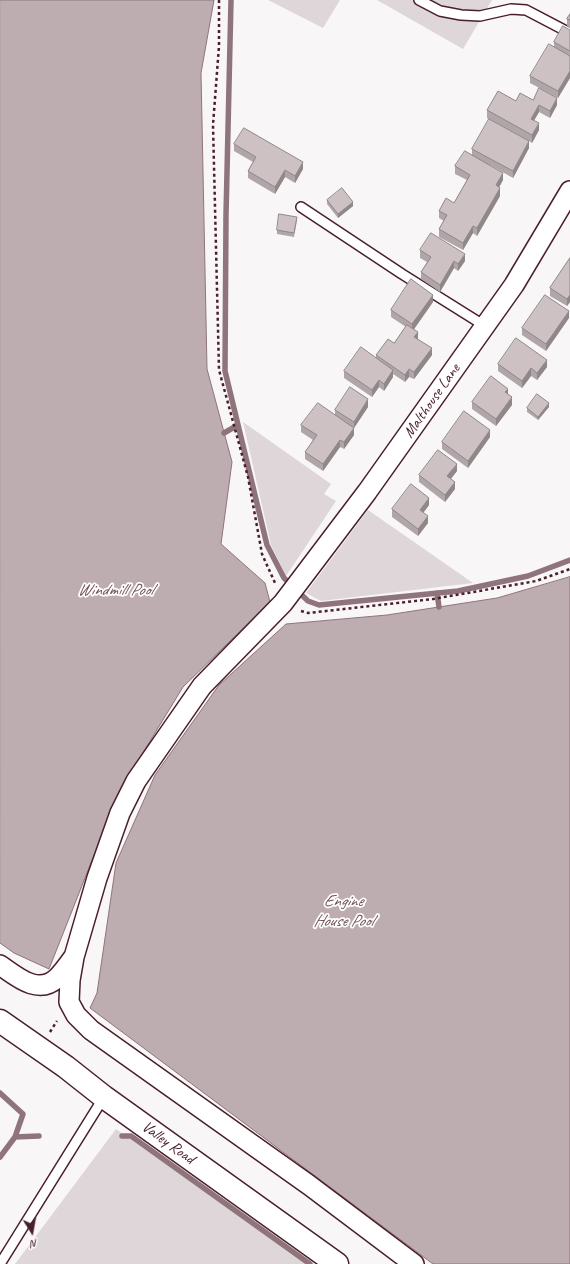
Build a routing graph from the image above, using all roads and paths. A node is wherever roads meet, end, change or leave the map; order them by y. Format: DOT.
graph roads {
  1 [pos="220,0"];
  2 [pos="419,0"];
  3 [pos="570,33"];
  4 [pos="570,191"];
  5 [pos="301,207"];
  6 [pos="485,326"];
  7 [pos="570,568"];
  8 [pos="284,603"];
  9 [pos="74,957"];
  10 [pos="0,965"];
  11 [pos="70,1002"];
  12 [pos="0,1021"];
  13 [pos="40,1048"];
  14 [pos="104,1097"];
  15 [pos="0,1264"];
  16 [pos="337,1264"];
  17 [pos="414,1264"];
  1 -- 8 [label="path"];
  2 -- 3 [label="lane"];
  4 -- 6 [label="street, Malthouse Lane"];
  5 -- 6 [label="lane"];
  6 -- 8 [label="street, Malthouse Lane"];
  7 -- 8 [label="path"];
  8 -- 9 [label="street, Malthouse Lane"];
  9 -- 10 [label="street"];
  9 -- 11 [label="street, Malthouse Lane"];
  11 -- 13 [label="path"];
  11 -- 17 [label="street"];
  12 -- 13 [label="street, Valley Road"];
  13 -- 14 [label="street, Valley Road"];
  14 -- 15 [label="lane"];
  14 -- 16 [label="street, Valley Road"];
}
